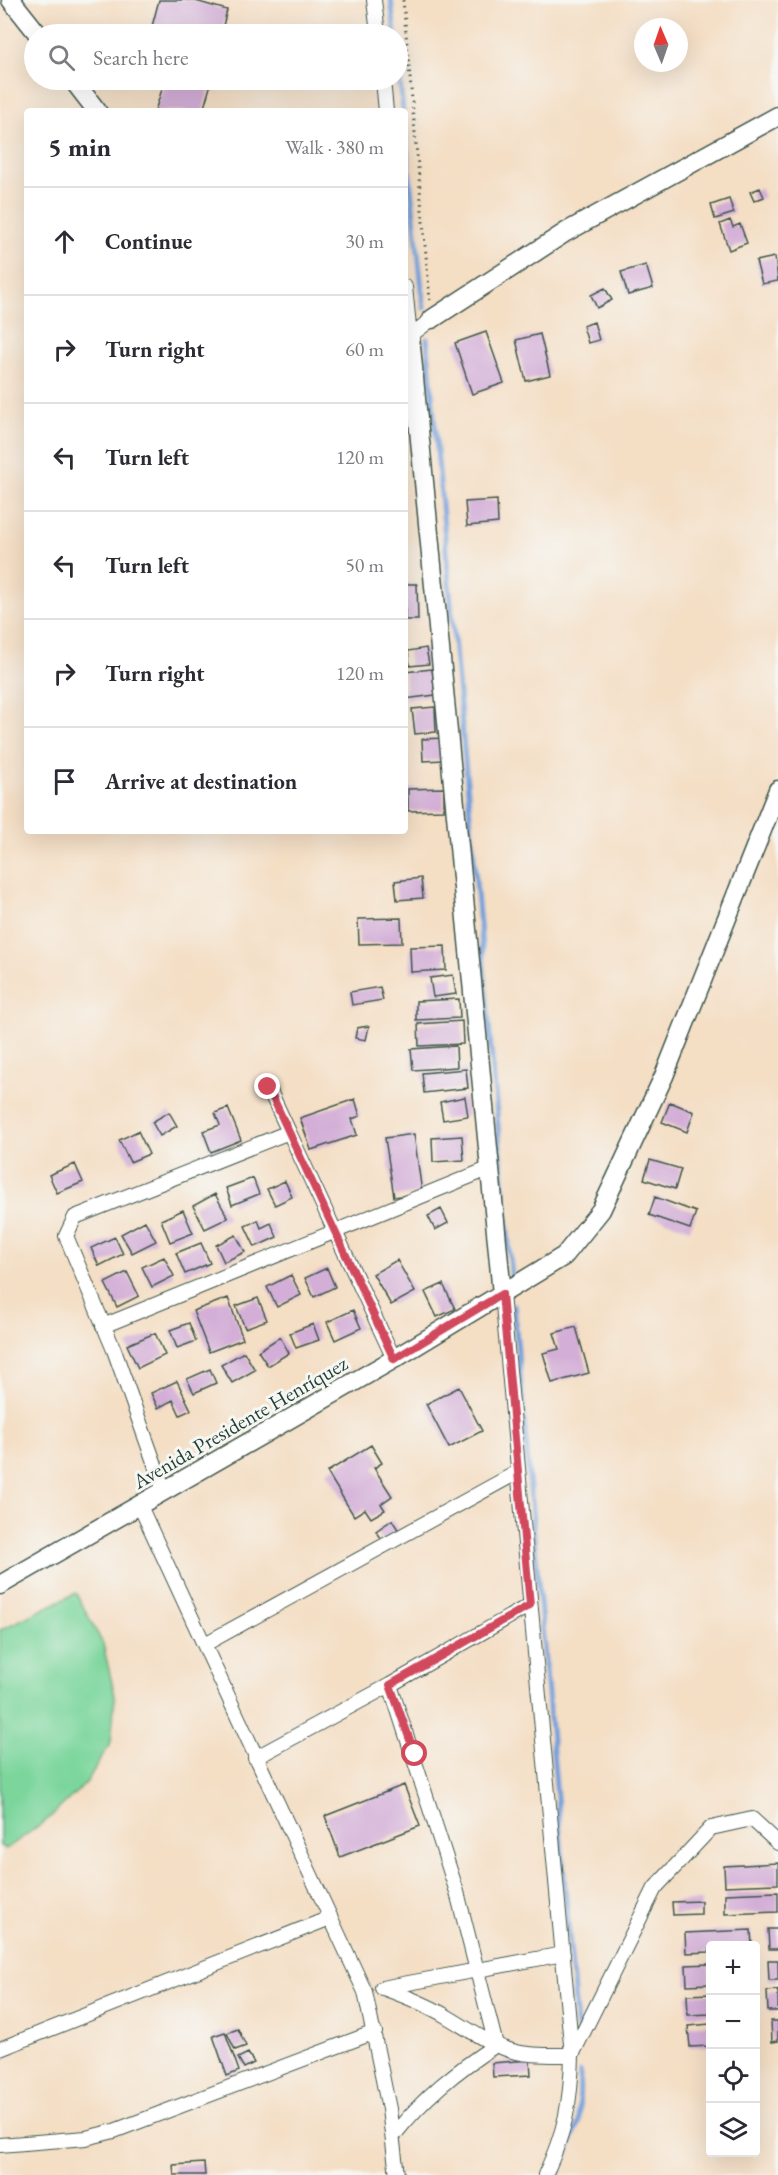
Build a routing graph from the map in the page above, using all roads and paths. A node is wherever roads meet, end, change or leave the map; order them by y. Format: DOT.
graph roads {
  1 [pos="11,0"];
  2 [pos="374,0"];
  3 [pos="403,0"];
  4 [pos="30,24"];
  5 [pos="377,24"];
  6 [pos="405,24"];
  7 [pos="408,55"];
  8 [pos="81,90"];
  9 [pos="384,90"];
  10 [pos="95,108"];
  11 [pos="386,108"];
  12 [pos="778,116"];
  13 [pos="432,319"];
  14 [pos="408,336"];
  15 [pos="778,790"];
  16 [pos="268,1087"];
  17 [pos="289,1132"];
  18 [pos="488,1169"];
  19 [pos="334,1232"];
  20 [pos="502,1294"];
  21 [pos="104,1326"];
  22 [pos="394,1359"];
  23 [pos="518,1472"];
  24 [pos="164,1490"];
  25 [pos="140,1506"];
  26 [pos="0,1585"];
  27 [pos="530,1605"];
  28 [pos="205,1644"];
  29 [pos="390,1685"];
  30 [pos="255,1758"];
  31 [pos="778,1843"];
  32 [pos="330,1918"];
  33 [pos="563,1954"];
  34 [pos="476,1968"];
  35 [pos="383,1988"];
  36 [pos="365,1992"];
  37 [pos="375,2032"];
  38 [pos="496,2045"];
  39 [pos="0,2049"];
  40 [pos="572,2055"];
  41 [pos="394,2136"];
  42 [pos="0,2145"];
  43 [pos="397,2175"];
  44 [pos="545,2175"];
  1 -- 4 [label="street"];
  2 -- 5 [label="street"];
  3 -- 6 [label="path"];
  7 -- 13 [label="path"];
  8 -- 10 [label="street"];
  9 -- 11 [label="street"];
  12 -- 13 [label="street"];
  13 -- 14 [label="street"];
  14 -- 18 [label="street"];
  15 -- 20 [label="street, Avenida Presidente Henríquez"];
  16 -- 17 [label="street"];
  17 -- 19 [label="street"];
  17 -- 21 [label="street"];
  18 -- 19 [label="street"];
  18 -- 20 [label="street"];
  19 -- 21 [label="street"];
  19 -- 22 [label="street"];
  20 -- 22 [label="street, Avenida Presidente Henríquez"];
  20 -- 23 [label="street"];
  21 -- 24 [label="street"];
  22 -- 24 [label="street, Avenida Presidente Henríquez"];
  23 -- 27 [label="street"];
  23 -- 28 [label="street"];
  24 -- 25 [label="street, Avenida Presidente Henríquez"];
  25 -- 26 [label="street, Avenida Presidente Henríquez"];
  25 -- 28 [label="street"];
  27 -- 29 [label="street"];
  27 -- 33 [label="street"];
  28 -- 30 [label="street"];
  29 -- 30 [label="street"];
  29 -- 34 [label="street"];
  30 -- 32 [label="street"];
  31 -- 40 [label="street"];
  32 -- 36 [label="street"];
  32 -- 39 [label="street"];
  33 -- 34 [label="street"];
  33 -- 40 [label="street"];
  34 -- 35 [label="street"];
  34 -- 38 [label="street"];
  35 -- 36 [label="street"];
  35 -- 38 [label="street"];
  36 -- 37 [label="street"];
  37 -- 41 [label="street"];
  37 -- 42 [label="street"];
  38 -- 40 [label="street"];
  38 -- 41 [label="street"];
  40 -- 44 [label="street"];
  41 -- 43 [label="street"];
}
